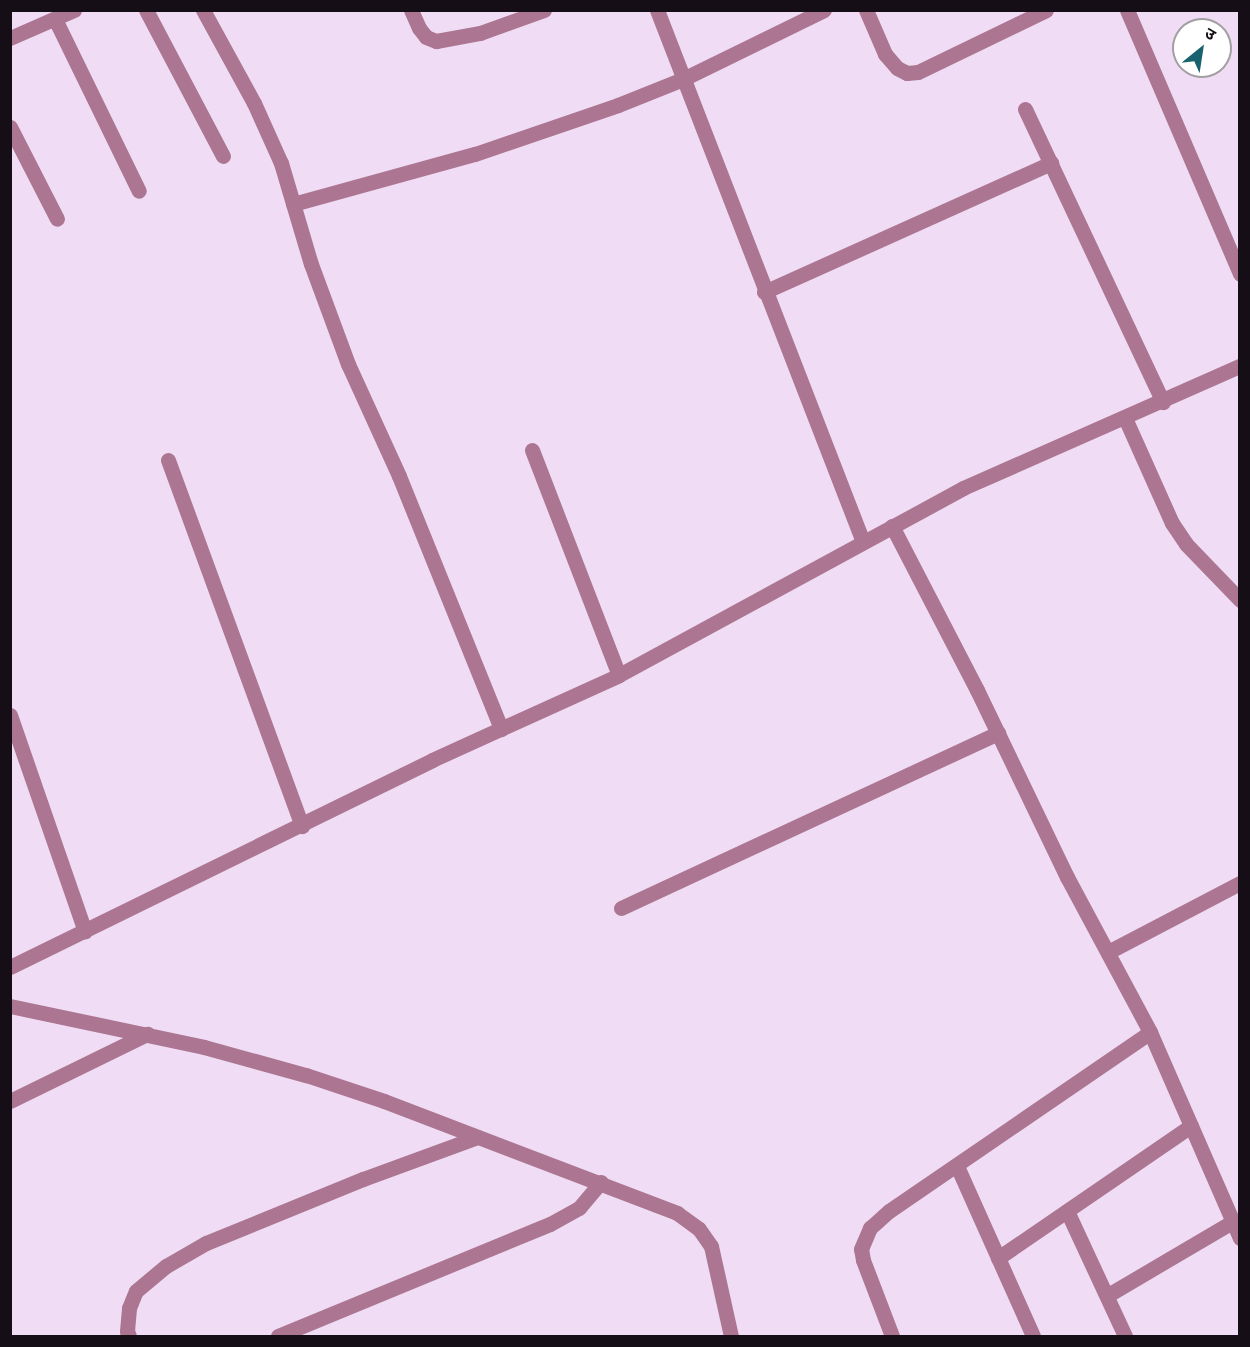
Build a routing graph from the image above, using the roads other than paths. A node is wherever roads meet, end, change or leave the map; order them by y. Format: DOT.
graph roads {
  1 [pos="74,10"];
  2 [pos="146,10"];
  3 [pos="203,10"];
  4 [pos="411,10"];
  5 [pos="544,10"];
  6 [pos="657,10"];
  7 [pos="824,10"];
  8 [pos="866,10"];
  9 [pos="1046,10"];
  10 [pos="1127,10"];
  11 [pos="55,19"];
  12 [pos="10,38"];
  13 [pos="683,79"];
  14 [pos="1025,109"];
  15 [pos="10,127"];
  16 [pos="223,156"];
  17 [pos="1051,163"];
  18 [pos="139,190"];
  19 [pos="293,204"];
  20 [pos="57,219"];
  21 [pos="1239,274"];
  22 [pos="764,292"];
  23 [pos="1239,366"];
  24 [pos="1163,402"];
  25 [pos="1125,418"];
  26 [pos="532,450"];
  27 [pos="168,460"];
  28 [pos="892,526"];
  29 [pos="863,542"];
  30 [pos="1239,600"];
  31 [pos="619,675"];
  32 [pos="10,715"];
  33 [pos="501,729"];
  34 [pos="998,733"];
  35 [pos="302,826"];
  36 [pos="1239,883"];
  37 [pos="621,908"];
  38 [pos="85,931"];
  39 [pos="1108,952"];
  40 [pos="10,967"];
  41 [pos="10,1006"];
  42 [pos="1150,1032"];
  43 [pos="147,1034"];
  44 [pos="10,1101"];
  45 [pos="1191,1126"];
  46 [pos="478,1137"];
  47 [pos="957,1166"];
  48 [pos="601,1182"];
  49 [pos="1067,1211"];
  50 [pos="1232,1222"];
  51 [pos="1239,1238"];
  52 [pos="998,1258"];
  53 [pos="1108,1295"];
  54 [pos="306,1331"];
  55 [pos="129,1336"];
  56 [pos="278,1336"];
  57 [pos="731,1336"];
  58 [pos="892,1336"];
  59 [pos="1033,1336"];
  60 [pos="1125,1336"];
  1 -- 11 [label="street"];
  2 -- 16 [label="street"];
  3 -- 19 [label="street"];
  4 -- 5 [label="street"];
  6 -- 13 [label="street"];
  7 -- 13 [label="street"];
  8 -- 9 [label="street"];
  10 -- 21 [label="street"];
  11 -- 12 [label="street"];
  11 -- 18 [label="street"];
  13 -- 19 [label="street"];
  13 -- 22 [label="street"];
  14 -- 17 [label="street"];
  15 -- 20 [label="street"];
  17 -- 22 [label="street"];
  17 -- 24 [label="street"];
  19 -- 33 [label="street"];
  22 -- 29 [label="street"];
  23 -- 24 [label="street"];
  24 -- 25 [label="street"];
  25 -- 28 [label="street"];
  25 -- 30 [label="street"];
  26 -- 31 [label="street"];
  27 -- 35 [label="street"];
  28 -- 29 [label="street"];
  28 -- 34 [label="street"];
  29 -- 31 [label="street"];
  31 -- 33 [label="street"];
  32 -- 38 [label="street"];
  33 -- 35 [label="street"];
  34 -- 37 [label="street"];
  34 -- 39 [label="street"];
  35 -- 38 [label="street"];
  36 -- 39 [label="street"];
  38 -- 40 [label="street"];
  39 -- 42 [label="street"];
  41 -- 43 [label="street"];
  42 -- 45 [label="street"];
  42 -- 47 [label="street"];
  43 -- 44 [label="street"];
  43 -- 46 [label="street"];
  45 -- 49 [label="street"];
  45 -- 50 [label="street"];
  46 -- 48 [label="street"];
  46 -- 55 [label="street"];
  47 -- 52 [label="street"];
  47 -- 58 [label="street"];
  48 -- 54 [label="street"];
  48 -- 57 [label="street"];
  49 -- 52 [label="street"];
  49 -- 53 [label="street"];
  50 -- 51 [label="street"];
  50 -- 53 [label="street"];
  52 -- 59 [label="street"];
  53 -- 60 [label="street"];
  54 -- 56 [label="street"];
}
